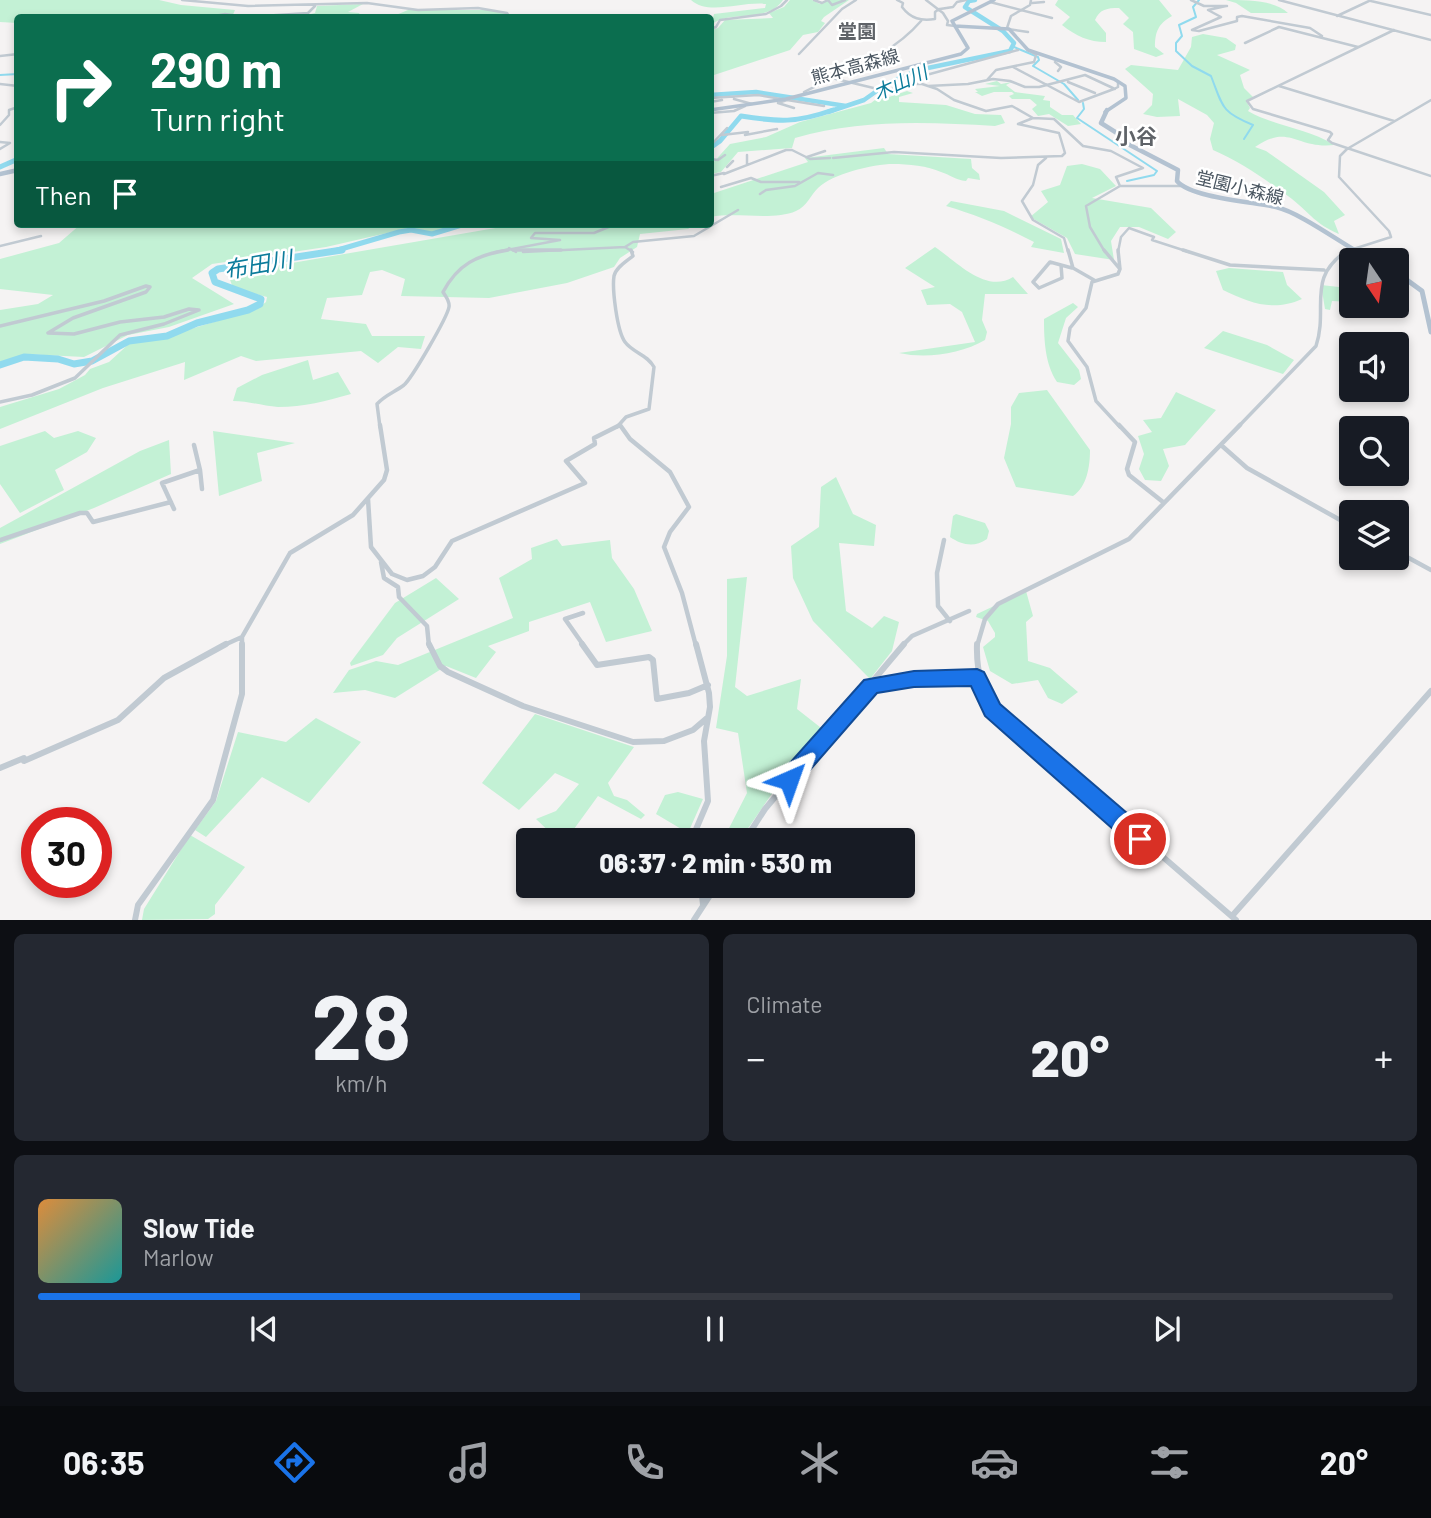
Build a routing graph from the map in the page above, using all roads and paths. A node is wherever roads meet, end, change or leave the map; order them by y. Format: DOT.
graph roads {
  1 [pos="181,0"];
  2 [pos="787,0"];
  3 [pos="814,0"];
  4 [pos="828,0"];
  5 [pos="845,0"];
  6 [pos="856,0"];
  7 [pos="897,0"];
  8 [pos="926,0"];
  9 [pos="966,0"];
  10 [pos="1191,0"];
  11 [pos="1279,0"];
  12 [pos="1371,0"];
  13 [pos="992,1"];
  14 [pos="1031,1"];
  15 [pos="1044,2"];
  16 [pos="315,6"];
  17 [pos="939,9"];
  18 [pos="1020,9"];
  19 [pos="292,14"];
  20 [pos="508,14"];
  21 [pos="1431,15"];
  22 [pos="1337,16"];
  23 [pos="1052,18"];
  24 [pos="921,21"];
  25 [pos="955,26"];
  26 [pos="714,28"];
  27 [pos="1005,28"];
  28 [pos="1394,30"];
  29 [pos="1028,32"];
  30 [pos="1431,35"];
  31 [pos="1322,36"];
  32 [pos="1424,38"];
  33 [pos="1431,40"];
  34 [pos="1245,43"];
  35 [pos="1359,48"];
  36 [pos="1018,50"];
  37 [pos="1027,50"];
  38 [pos="799,54"];
  39 [pos="1055,62"];
  40 [pos="990,66"];
  41 [pos="1013,67"];
  42 [pos="1001,69"];
  43 [pos="1058,71"];
  44 [pos="832,78"];
  45 [pos="986,80"];
  46 [pos="849,82"];
  47 [pos="906,82"];
  48 [pos="1067,82"];
  49 [pos="1118,82"];
  50 [pos="1050,85"];
  51 [pos="928,86"];
  52 [pos="1279,86"];
  53 [pos="1115,89"];
  54 [pos="885,91"];
  55 [pos="805,94"];
  56 [pos="1096,94"];
  57 [pos="754,95"];
  58 [pos="879,96"];
  59 [pos="738,99"];
  60 [pos="786,99"];
  61 [pos="714,100"];
  62 [pos="714,100"];
  63 [pos="1431,100"];
  64 [pos="745,106"];
  65 [pos="824,106"];
  66 [pos="752,107"];
  67 [pos="14,108"];
  68 [pos="794,108"];
  69 [pos="714,111"];
  70 [pos="733,111"];
  71 [pos="714,112"];
  72 [pos="1033,118"];
  73 [pos="1395,121"];
  74 [pos="0,125"];
  75 [pos="727,128"];
  76 [pos="777,129"];
  77 [pos="754,132"];
  78 [pos="722,135"];
  79 [pos="745,135"];
  80 [pos="0,142"];
  81 [pos="714,144"];
  82 [pos="0,149"];
  83 [pos="1348,149"];
  84 [pos="825,151"];
  85 [pos="725,155"];
  86 [pos="747,155"];
  87 [pos="806,157"];
  88 [pos="1046,157"];
  89 [pos="714,160"];
  90 [pos="733,161"];
  91 [pos="747,164"];
  92 [pos="724,173"];
  93 [pos="714,175"];
  94 [pos="833,175"];
  95 [pos="1431,176"];
  96 [pos="799,182"];
  97 [pos="732,183"];
  98 [pos="1121,186"];
  99 [pos="1181,186"];
  100 [pos="722,188"];
  101 [pos="760,194"];
  102 [pos="738,210"];
  103 [pos="714,224"];
  104 [pos="604,228"];
  105 [pos="706,228"];
  106 [pos="41,236"];
  107 [pos="0,246"];
  108 [pos="625,247"];
  109 [pos="509,248"];
  110 [pos="1351,248"];
  111 [pos="1339,258"];
  112 [pos="1061,265"];
  113 [pos="1073,268"];
  114 [pos="1120,269"];
  115 [pos="1324,270"];
  116 [pos="1094,280"];
  117 [pos="1409,282"];
  118 [pos="0,326"];
  119 [pos="1431,332"];
  120 [pos="0,402"];
  121 [pos="620,425"];
  122 [pos="194,445"];
  123 [pos="1222,445"];
  124 [pos="200,470"];
  125 [pos="202,489"];
  126 [pos="368,498"];
  127 [pos="171,502"];
  128 [pos="1163,502"];
  129 [pos="174,509"];
  130 [pos="1339,519"];
  131 [pos="0,540"];
  132 [pos="944,540"];
  133 [pos="1409,558"];
  134 [pos="381,562"];
  135 [pos="1431,570"];
  136 [pos="969,611"];
  137 [pos="583,612"];
  138 [pos="950,621"];
  139 [pos="242,637"];
  140 [pos="977,677"];
  141 [pos="708,685"];
  142 [pos="871,686"];
  143 [pos="1431,691"];
  144 [pos="708,718"];
  145 [pos="0,768"];
  146 [pos="697,828"];
  147 [pos="753,828"];
  148 [pos="702,898"];
  149 [pos="708,898"];
  150 [pos="703,906"];
  151 [pos="1234,918"];
  152 [pos="135,919"];
  153 [pos="694,919"];
  1 -- 16 [label="street"];
  2 -- 26 [label="street"];
  3 -- 4 [label="street"];
  4 -- 5 [label="street"];
  6 -- 38 [label="street"];
  7 -- 24 [label="street"];
  8 -- 17 [label="street"];
  9 -- 17 [label="street"];
  10 -- 31 [label="street"];
  11 -- 22 [label="street"];
  12 -- 21 [label="street"];
  12 -- 22 [label="street"];
  13 -- 18 [label="street"];
  13 -- 25 [label="main road"];
  14 -- 15 [label="street"];
  14 -- 18 [label="street"];
  16 -- 19 [label="street"];
  16 -- 20 [label="street"];
  17 -- 24 [label="street"];
  17 -- 25 [label="street"];
  18 -- 23 [label="street"];
  18 -- 27 [label="street"];
  22 -- 28 [label="street"];
  24 -- 44 [label="street"];
  25 -- 27 [label="main road"];
  25 -- 46 [label="main road, 熊本高森線"];
  27 -- 29 [label="street"];
  27 -- 37 [label="main road"];
  28 -- 32 [label="street"];
  28 -- 35 [label="street"];
  30 -- 32 [label="street"];
  31 -- 34 [label="street"];
  31 -- 35 [label="street"];
  32 -- 33 [label="street"];
  35 -- 52 [label="street"];
  36 -- 47 [label="street"];
  37 -- 39 [label="main road"];
  37 -- 41 [label="street"];
  39 -- 43 [label="street"];
  39 -- 49 [label="main road"];
  40 -- 42 [label="street"];
  41 -- 42 [label="street"];
  41 -- 50 [label="street"];
  42 -- 45 [label="street"];
  44 -- 46 [label="street"];
  44 -- 55 [label="street"];
  45 -- 50 [label="street"];
  45 -- 51 [label="street"];
  46 -- 54 [label="street"];
  46 -- 55 [label="main road, 熊本高森線"];
  47 -- 51 [label="street"];
  47 -- 54 [label="street"];
  48 -- 50 [label="street"];
  48 -- 53 [label="street"];
  48 -- 56 [label="street"];
  49 -- 53 [label="street"];
  49 -- 99 [label="main road, 堂園小森線"];
  50 -- 56 [label="street"];
  51 -- 72 [label="street"];
  52 -- 73 [label="street"];
  52 -- 83 [label="street"];
  53 -- 56 [label="street"];
  54 -- 58 [label="street"];
  55 -- 60 [label="main road, 熊本高森線"];
  57 -- 59 [label="street"];
  57 -- 60 [label="street"];
  57 -- 62 [label="street"];
  59 -- 61 [label="street"];
  59 -- 66 [label="street"];
  60 -- 65 [label="street"];
  60 -- 66 [label="main road, 熊本高森線"];
  60 -- 68 [label="street"];
  63 -- 73 [label="street"];
  64 -- 66 [label="main road, 熊本高森線"];
  64 -- 69 [label="main road, 熊本高森線"];
  64 -- 70 [label="street"];
  66 -- 70 [label="street"];
  67 -- 74 [label="street"];
  70 -- 71 [label="street"];
  72 -- 88 [label="street"];
  72 -- 98 [label="street"];
  73 -- 83 [label="street"];
  75 -- 78 [label="street"];
  76 -- 77 [label="street"];
  77 -- 78 [label="street"];
  77 -- 79 [label="street"];
  78 -- 81 [label="street"];
  80 -- 82 [label="street"];
  83 -- 95 [label="street"];
  83 -- 110 [label="street"];
  84 -- 87 [label="street"];
  85 -- 89 [label="street"];
  86 -- 91 [label="street"];
  87 -- 88 [label="street"];
  87 -- 91 [label="street"];
  88 -- 113 [label="street"];
  90 -- 92 [label="street"];
  91 -- 92 [label="street"];
  92 -- 93 [label="street"];
  92 -- 97 [label="street"];
  94 -- 96 [label="street"];
  96 -- 97 [label="street"];
  96 -- 101 [label="street"];
  97 -- 100 [label="street"];
  98 -- 99 [label="street"];
  98 -- 114 [label="street"];
  99 -- 110 [label="main road, 堂園小森線"];
  102 -- 103 [label="street"];
  104 -- 109 [label="street"];
  105 -- 108 [label="street"];
  106 -- 107 [label="street"];
  108 -- 109 [label="street"];
  108 -- 121 [label="street"];
  109 -- 126 [label="street"];
  111 -- 115 [label="street"];
  112 -- 112 [label="street"];
  112 -- 113 [label="street"];
  113 -- 116 [label="street"];
  114 -- 115 [label="street"];
  114 -- 116 [label="street"];
  115 -- 123 [label="street"];
  116 -- 128 [label="street"];
  117 -- 119 [label="main road"];
  118 -- 120 [label="street"];
  121 -- 134 [label="street"];
  121 -- 141 [label="street"];
  122 -- 124 [label="street"];
  123 -- 128 [label="street"];
  123 -- 130 [label="street"];
  124 -- 125 [label="street"];
  124 -- 127 [label="street"];
  126 -- 134 [label="street"];
  126 -- 139 [label="street"];
  127 -- 129 [label="street"];
  127 -- 131 [label="street"];
  128 -- 140 [label="street"];
  132 -- 138 [label="street"];
  133 -- 135 [label="street"];
  134 -- 144 [label="street"];
  136 -- 138 [label="street"];
  137 -- 141 [label="street"];
  138 -- 142 [label="street"];
  139 -- 145 [label="street"];
  139 -- 152 [label="street"];
  140 -- 142 [label="street"];
  140 -- 151 [label="street"];
  141 -- 144 [label="street"];
  142 -- 147 [label="street"];
  143 -- 151 [label="street"];
  144 -- 146 [label="street"];
  148 -- 150 [label="street"];
  149 -- 150 [label="street"];
  150 -- 153 [label="street"];
}
